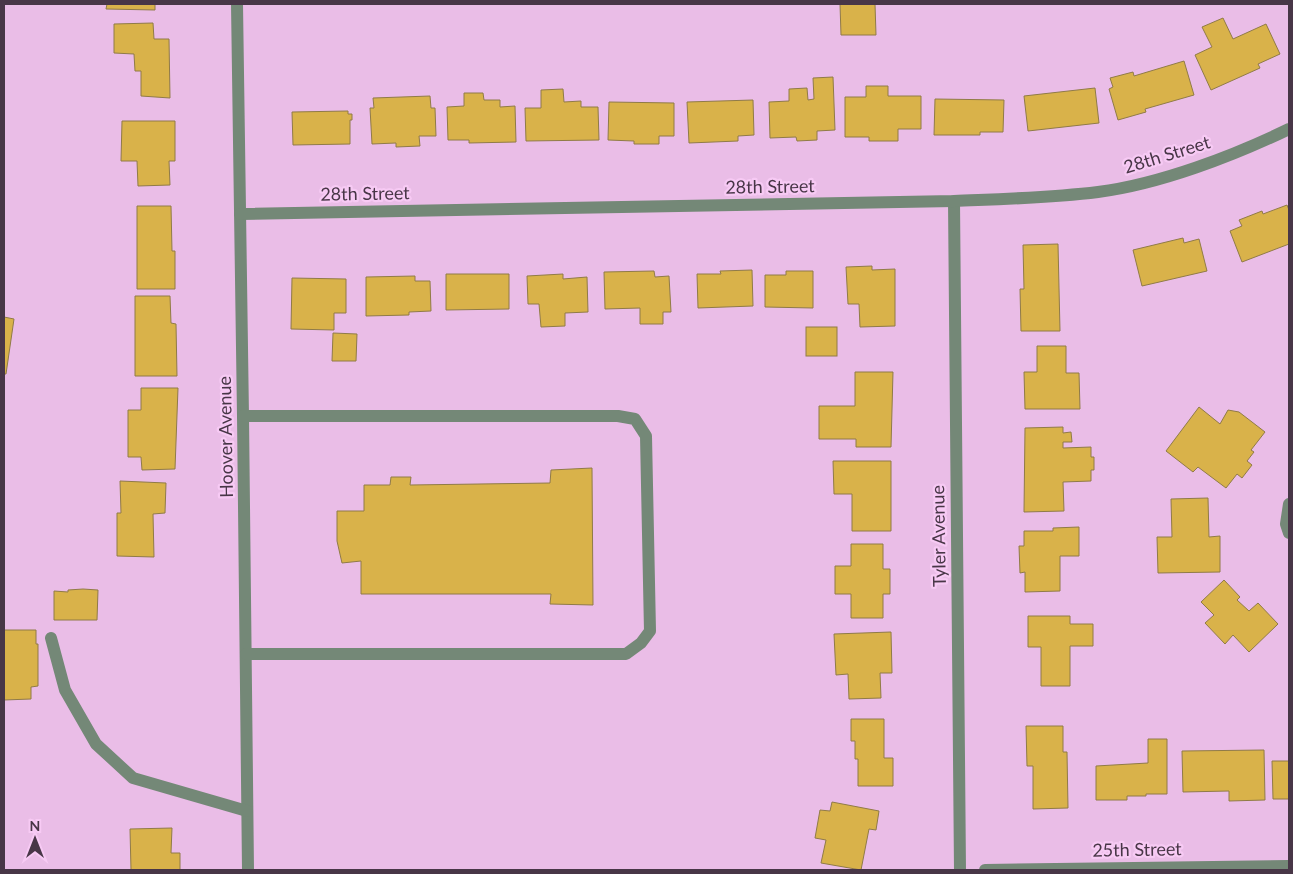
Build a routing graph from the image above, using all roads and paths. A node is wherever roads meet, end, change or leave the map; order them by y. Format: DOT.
graph roads {
  1 [pos="236,4"];
  2 [pos="1289,129"];
  3 [pos="954,201"];
  4 [pos="240,214"];
  5 [pos="243,416"];
  6 [pos="1289,504"];
  7 [pos="1289,533"];
  8 [pos="51,638"];
  9 [pos="246,654"];
  10 [pos="247,811"];
  11 [pos="1289,866"];
  12 [pos="248,870"];
  13 [pos="960,870"];
  14 [pos="985,870"];
  1 -- 4 [label="street, Hoover Avenue"];
  2 -- 3 [label="street, 28th Street"];
  3 -- 4 [label="street, 28th Street"];
  3 -- 13 [label="street, Tyler Avenue"];
  4 -- 5 [label="street, Hoover Avenue"];
  5 -- 9 [label="street, Hoover Avenue"];
  5 -- 9 [label="street"];
  6 -- 7 [label="street"];
  8 -- 10 [label="street"];
  9 -- 10 [label="street, Hoover Avenue"];
  10 -- 12 [label="street, Hoover Avenue"];
  11 -- 14 [label="street, 25th Street"];
}
